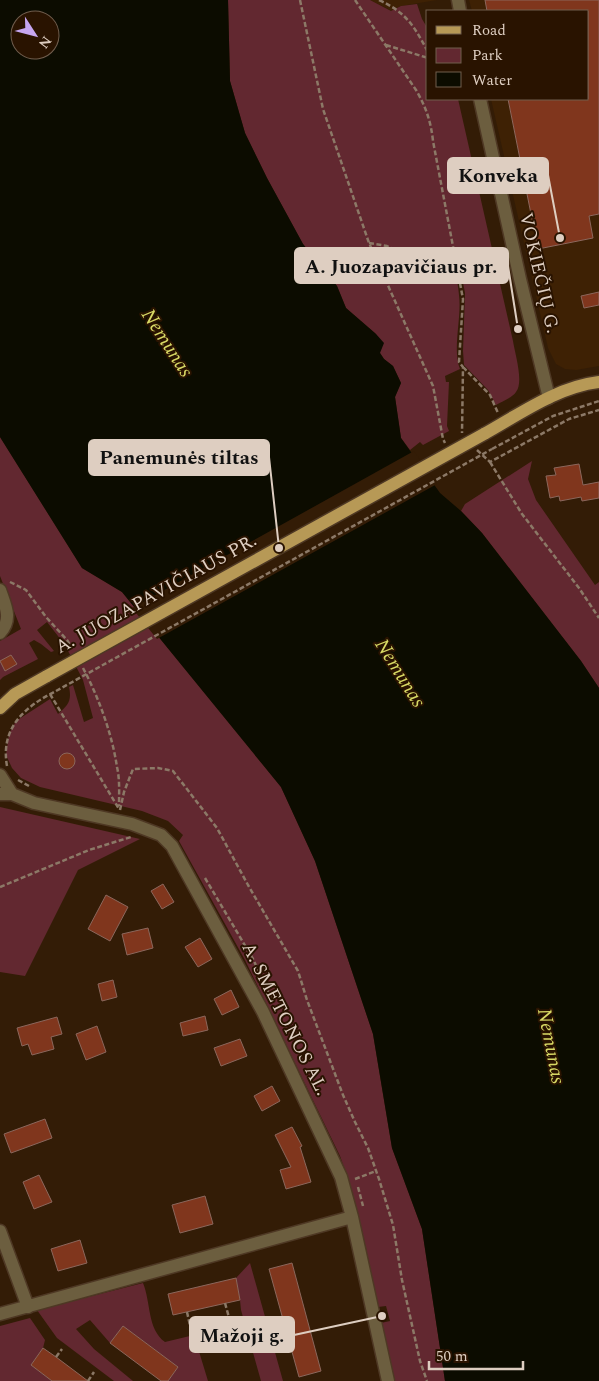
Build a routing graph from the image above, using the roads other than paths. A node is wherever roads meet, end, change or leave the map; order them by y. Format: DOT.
graph roads {
  1 [pos="480,100"];
  2 [pos="599,382"];
  3 [pos="549,398"];
  4 [pos="4,586"];
  5 [pos="0,633"];
  6 [pos="0,708"];
  7 [pos="5,773"];
  8 [pos="6,794"];
  9 [pos="352,1217"];
  10 [pos="0,1231"];
  11 [pos="28,1307"];
  12 [pos="0,1314"];
  13 [pos="388,1381"];
  1 -- 3 [label="street, VOKIEČIŲ G."];
  2 -- 3 [label="main road, A. JUOZAPAVIČIAUS PR."];
  3 -- 6 [label="main road, A. JUOZAPAVIČIAUS PR., bridge"];
  4 -- 5 [label="street"];
  7 -- 8 [label="street, A. SMETONOS AL."];
  8 -- 9 [label="street, A. SMETONOS AL."];
  9 -- 11 [label="street"];
  9 -- 13 [label="street, A. SMETONOS AL."];
  10 -- 11 [label="street"];
  11 -- 12 [label="street"];
}
